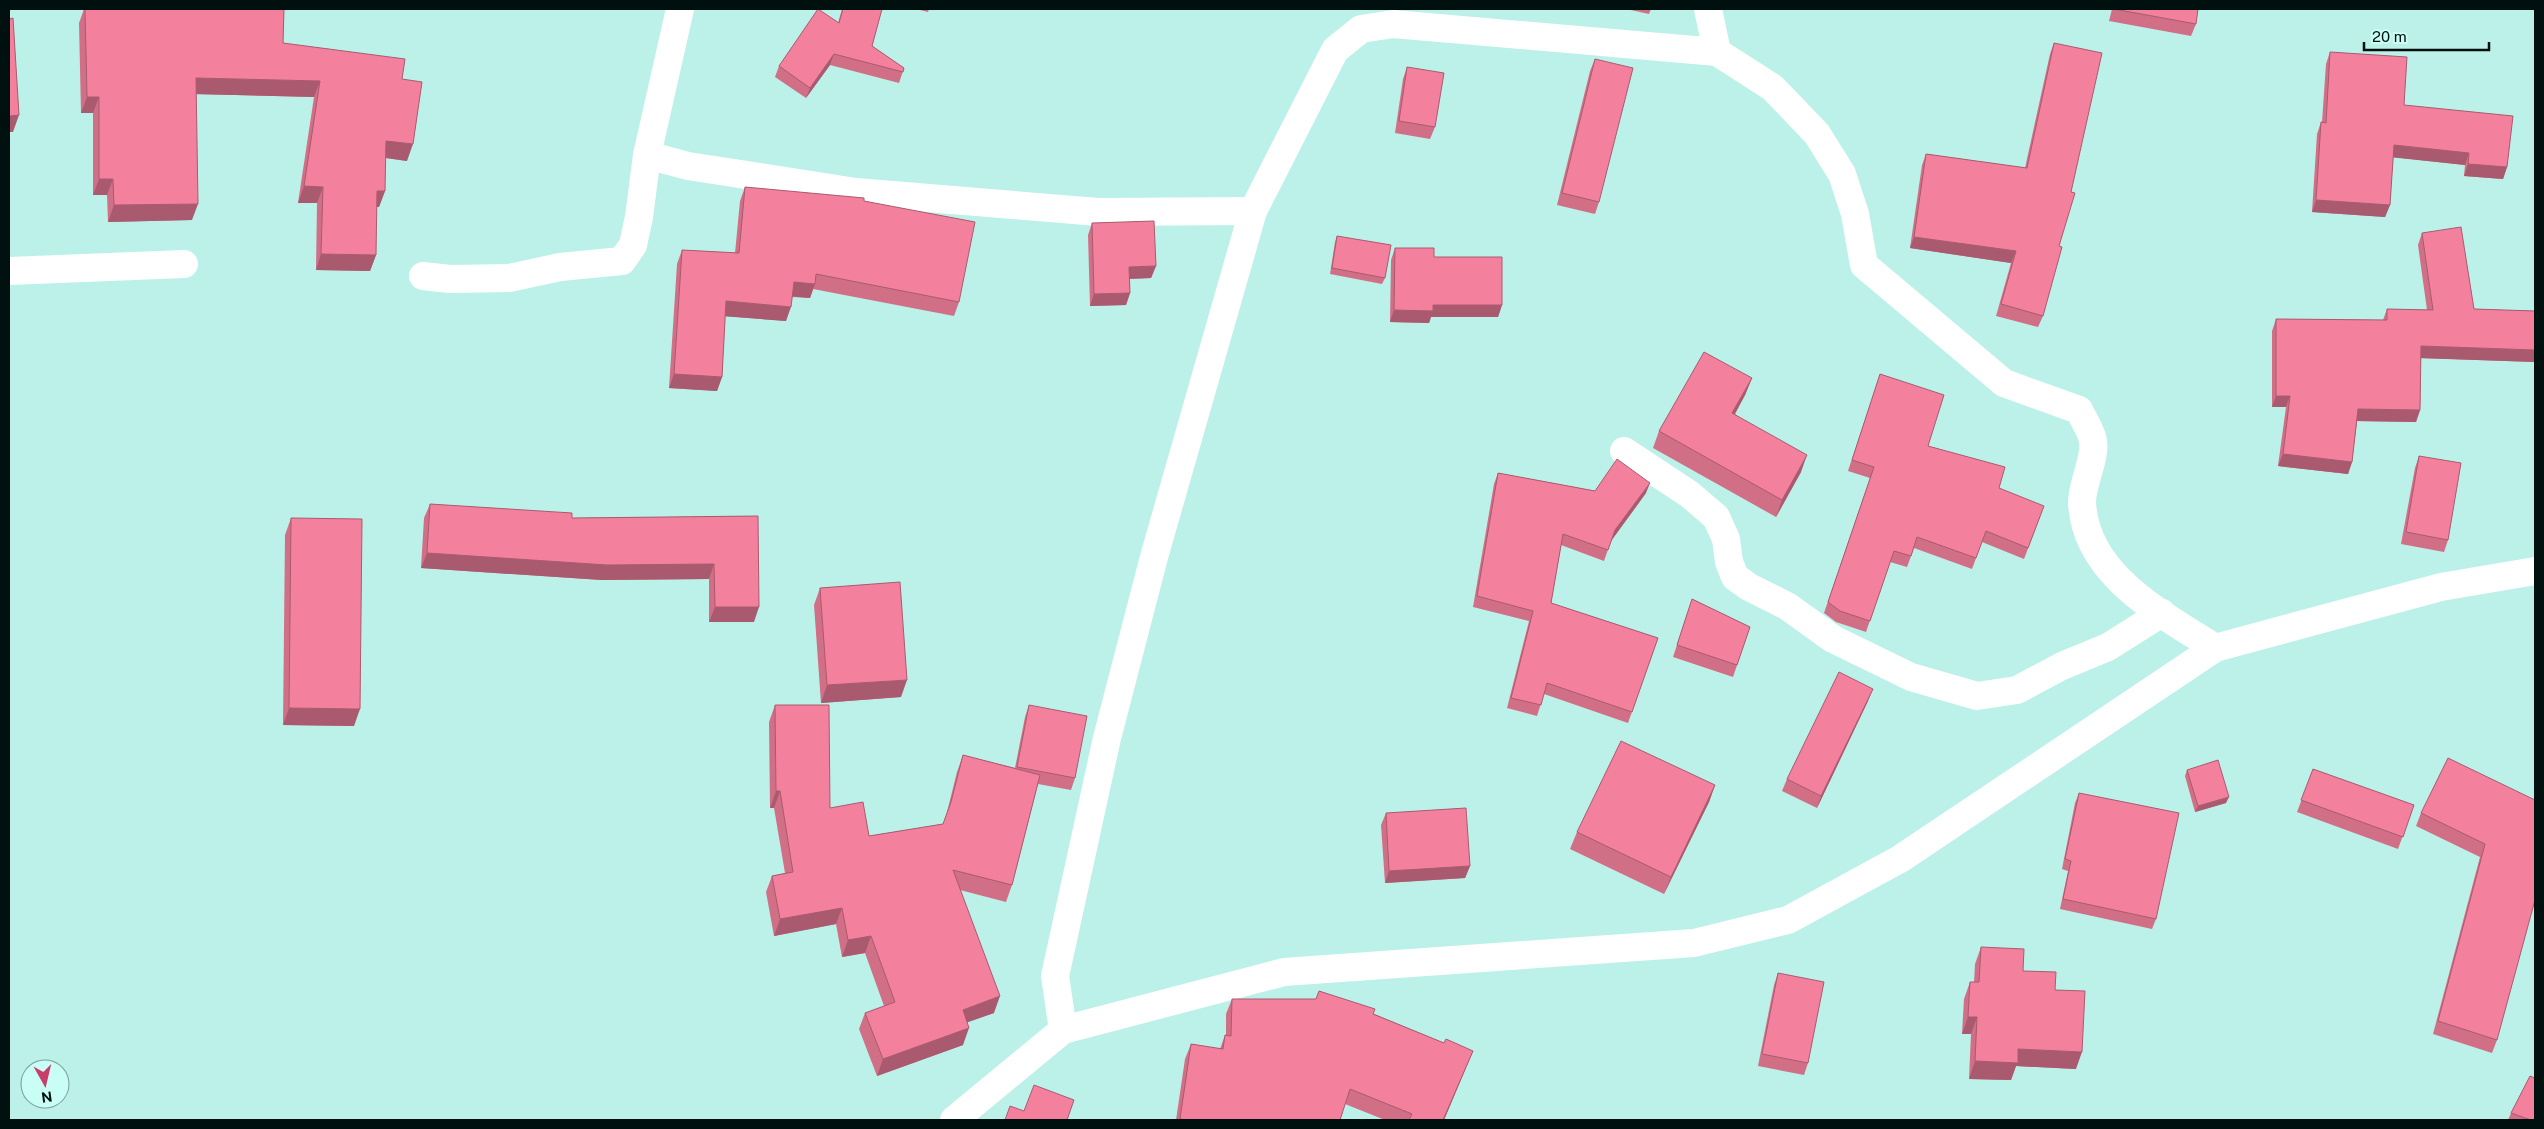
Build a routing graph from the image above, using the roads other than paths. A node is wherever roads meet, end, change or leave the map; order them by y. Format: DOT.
graph roads {
  1 [pos="680,9"];
  2 [pos="1708,9"];
  3 [pos="1717,52"];
  4 [pos="647,155"];
  5 [pos="1253,211"];
  6 [pos="184,264"];
  7 [pos="9,271"];
  8 [pos="424,276"];
  9 [pos="1624,451"];
  10 [pos="2535,571"];
  11 [pos="2162,614"];
  12 [pos="2215,648"];
  13 [pos="1063,1030"];
  14 [pos="954,1120"];
  1 -- 4 [label="street"];
  2 -- 3 [label="street"];
  3 -- 5 [label="street"];
  3 -- 11 [label="street"];
  4 -- 5 [label="street"];
  4 -- 8 [label="street"];
  5 -- 13 [label="street"];
  6 -- 7 [label="street"];
  9 -- 11 [label="street"];
  10 -- 12 [label="street"];
  11 -- 12 [label="street"];
  12 -- 13 [label="street"];
  13 -- 14 [label="street"];
}
